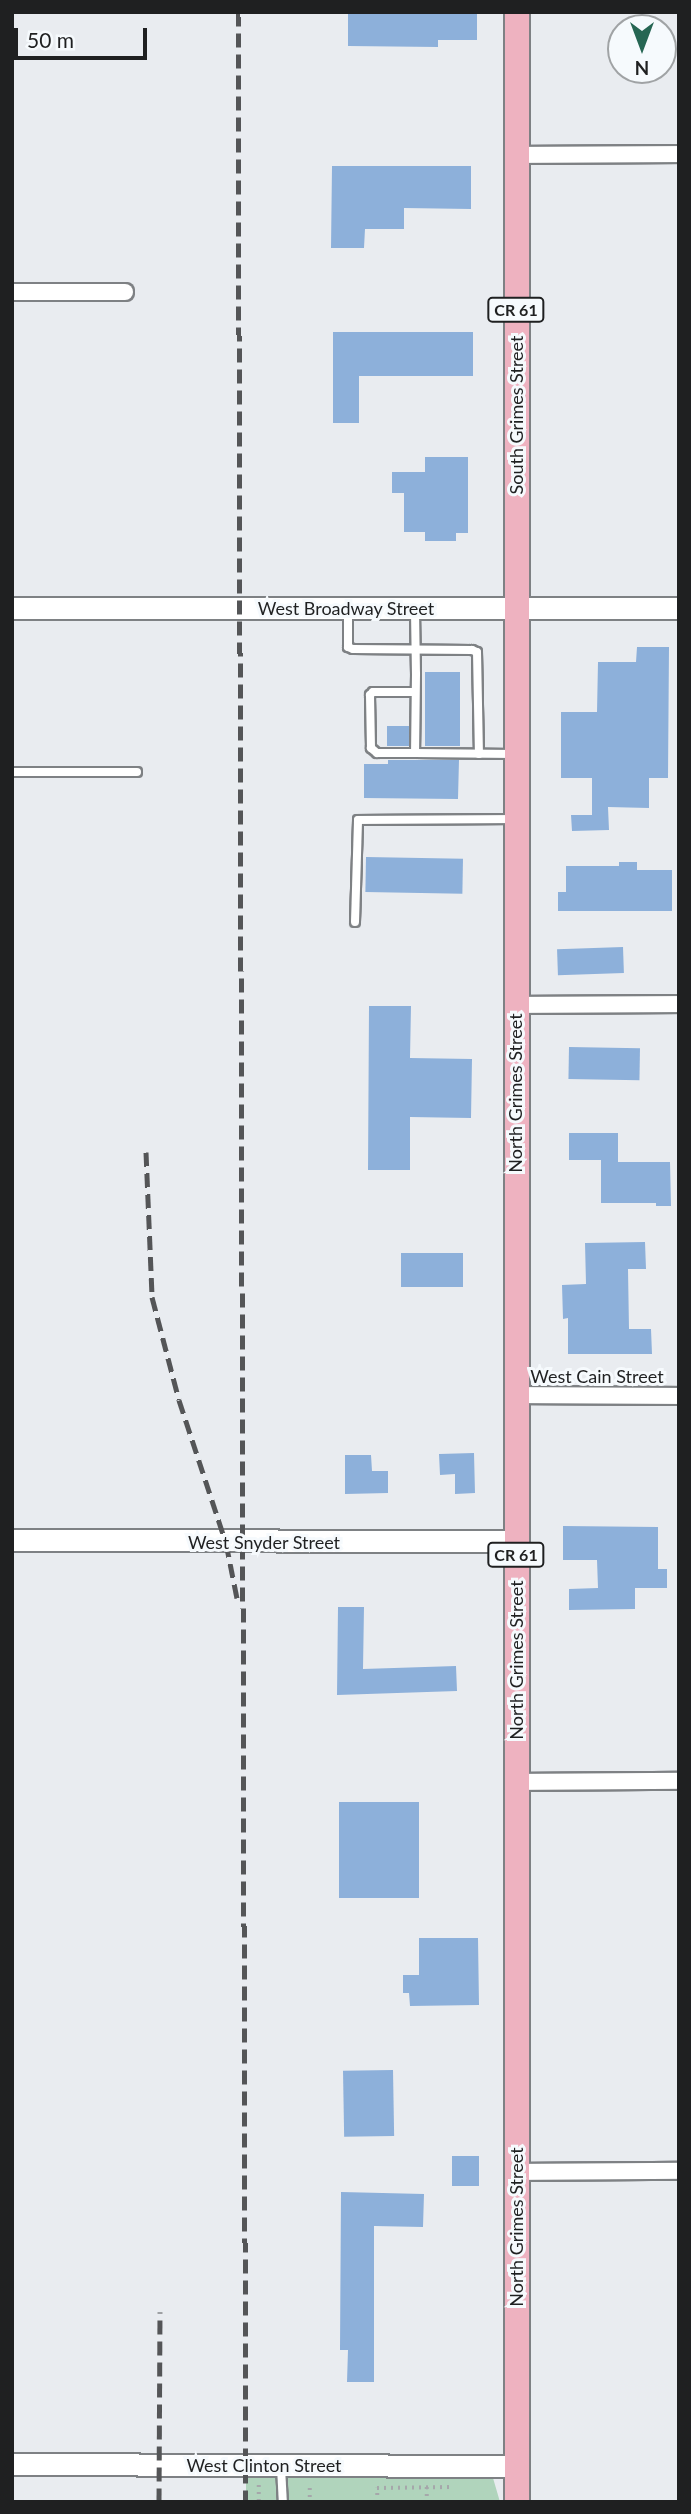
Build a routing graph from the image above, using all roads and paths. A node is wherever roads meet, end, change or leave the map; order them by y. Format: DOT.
graph roads {
  1 [pos="517,12"];
  2 [pos="679,154"];
  3 [pos="515,155"];
  4 [pos="12,292"];
  5 [pos="125,292"];
  6 [pos="12,608"];
  7 [pos="348,608"];
  8 [pos="415,608"];
  9 [pos="517,608"];
  10 [pos="679,608"];
  11 [pos="415,649"];
  12 [pos="415,692"];
  13 [pos="415,753"];
  14 [pos="480,754"];
  15 [pos="517,754"];
  16 [pos="12,772"];
  17 [pos="137,772"];
  18 [pos="517,819"];
  19 [pos="355,922"];
  20 [pos="679,1004"];
  21 [pos="515,1005"];
  22 [pos="515,1395"];
  23 [pos="679,1396"];
  24 [pos="12,1540"];
  25 [pos="516,1541"];
  26 [pos="679,1781"];
  27 [pos="516,1782"];
  28 [pos="679,2171"];
  29 [pos="516,2172"];
  30 [pos="12,2464"];
  31 [pos="281,2465"];
  32 [pos="517,2466"];
  33 [pos="427,2487"];
  34 [pos="462,2487"];
  35 [pos="310,2488"];
  36 [pos="284,2502"];
  37 [pos="310,2502"];
  38 [pos="377,2502"];
  39 [pos="427,2502"];
  40 [pos="517,2502"];
  1 -- 3 [label="main road, South Grimes Street / CR 61"];
  2 -- 3 [label="street"];
  3 -- 9 [label="main road, South Grimes Street / CR 61"];
  4 -- 5 [label="street"];
  6 -- 7 [label="street, West Broadway Street"];
  7 -- 8 [label="street, West Broadway Street"];
  7 -- 11 [label="lane"];
  8 -- 9 [label="street, West Broadway Street"];
  8 -- 11 [label="lane"];
  9 -- 10 [label="street, West Broadway Street"];
  9 -- 15 [label="main road, North Grimes Street / CR 61"];
  11 -- 12 [label="lane"];
  11 -- 14 [label="lane"];
  12 -- 13 [label="lane"];
  12 -- 13 [label="lane"];
  13 -- 14 [label="lane"];
  14 -- 15 [label="lane"];
  15 -- 18 [label="main road, North Grimes Street / CR 61"];
  16 -- 17 [label="lane"];
  18 -- 19 [label="lane"];
  18 -- 21 [label="main road, North Grimes Street / CR 61"];
  20 -- 21 [label="street"];
  21 -- 22 [label="main road, North Grimes Street / CR 61"];
  22 -- 23 [label="street, West Cain Street"];
  22 -- 25 [label="main road, North Grimes Street / CR 61"];
  24 -- 25 [label="street, West Snyder Street"];
  25 -- 27 [label="main road, North Grimes Street / CR 61"];
  26 -- 27 [label="street"];
  27 -- 29 [label="main road, North Grimes Street / CR 61"];
  28 -- 29 [label="street"];
  29 -- 32 [label="main road, North Grimes Street / CR 61"];
  30 -- 31 [label="street, West Clinton Street"];
  31 -- 32 [label="street, West Clinton Street"];
  31 -- 36 [label="lane"];
  32 -- 40 [label="main road, North Grimes Street / CR 61"];
  33 -- 34 [label="path"];
  33 -- 38 [label="path"];
  33 -- 39 [label="path"];
  35 -- 37 [label="path"];
}
